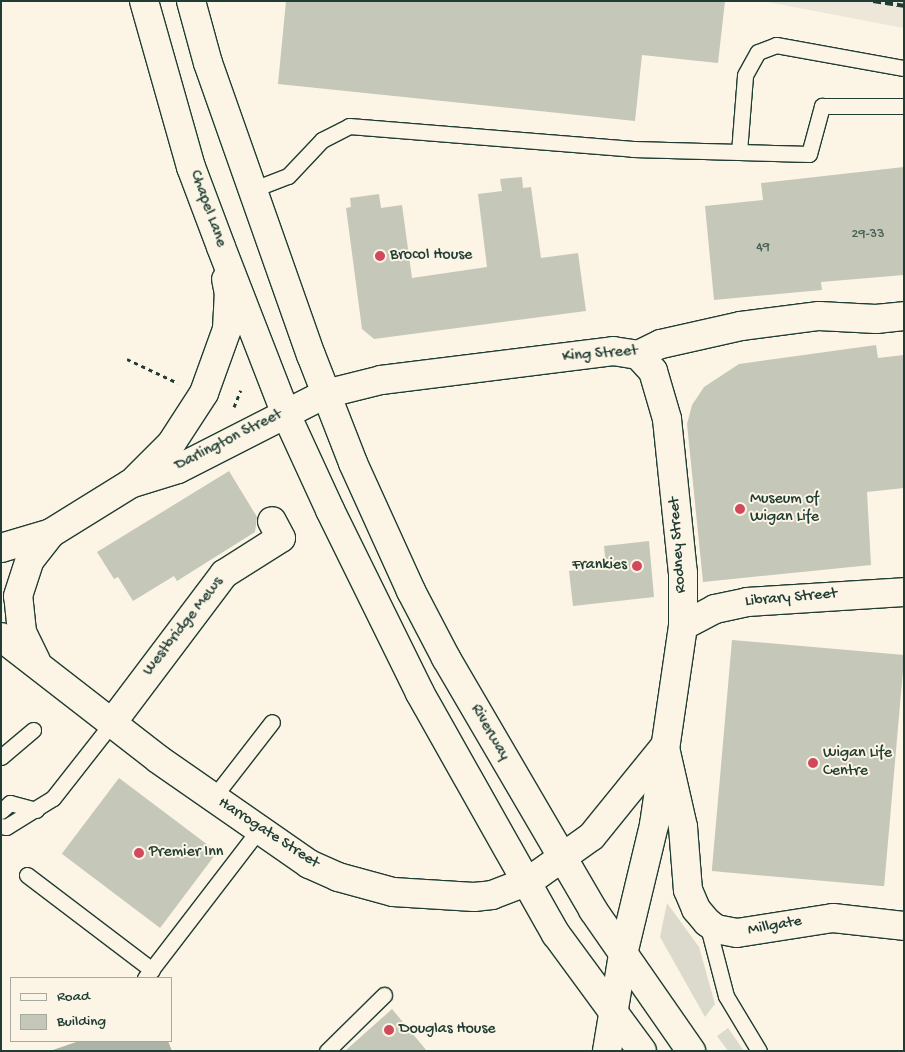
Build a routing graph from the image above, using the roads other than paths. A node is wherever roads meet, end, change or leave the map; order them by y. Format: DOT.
graph roads {
  1 [pos="144,1"];
  2 [pos="191,1"];
  3 [pos="904,68"];
  4 [pos="904,106"];
  5 [pos="739,152"];
  6 [pos="254,189"];
  7 [pos="220,247"];
  8 [pos="904,316"];
  9 [pos="638,355"];
  10 [pos="325,394"];
  11 [pos="285,412"];
  12 [pos="130,484"];
  13 [pos="272,521"];
  14 [pos="51,532"];
  15 [pos="1,548"];
  16 [pos="904,592"];
  17 [pos="682,626"];
  18 [pos="1,637"];
  19 [pos="44,672"];
  20 [pos="272,722"];
  21 [pos="111,724"];
  22 [pos="33,730"];
  23 [pos="666,747"];
  24 [pos="1,757"];
  25 [pos="213,798"];
  26 [pos="36,810"];
  27 [pos="1,811"];
  28 [pos="1,826"];
  29 [pos="258,831"];
  30 [pos="562,860"];
  31 [pos="27,875"];
  32 [pos="529,881"];
  33 [pos="707,922"];
  34 [pos="904,926"];
  35 [pos="623,954"];
  36 [pos="148,974"];
  37 [pos="384,995"];
  38 [pos="612,1013"];
  39 [pos="757,1046"];
  40 [pos="327,1051"];
  41 [pos="607,1051"];
  42 [pos="642,1051"];
  43 [pos="691,1051"];
  44 [pos="770,1051"];
  1 -- 7 [label="main road, Chapel Lane"];
  2 -- 6 [label="main road"];
  3 -- 5 [label="lane"];
  4 -- 5 [label="lane"];
  5 -- 6 [label="lane"];
  6 -- 10 [label="main road"];
  7 -- 11 [label="main road, Chapel Lane"];
  7 -- 12 [label="main road, Darlington Street"];
  8 -- 9 [label="main road, King Street"];
  9 -- 10 [label="main road, King Street"];
  9 -- 17 [label="main road, Rodney Street"];
  10 -- 11 [label="main road, Darlington Street"];
  10 -- 30 [label="main road, Riverway"];
  11 -- 12 [label="main road, Darlington Street"];
  11 -- 32 [label="main road"];
  12 -- 14 [label="main road, Darlington Street"];
  13 -- 21 [label="main road, Westbridge Mews"];
  14 -- 15 [label="main road, Darlington Street"];
  14 -- 19 [label="main road, Harrogate Street"];
  16 -- 17 [label="main road, Library Street"];
  17 -- 23 [label="main road, Rodney Street"];
  18 -- 19 [label="main road, Harrogate Street"];
  19 -- 21 [label="main road, Harrogate Street"];
  20 -- 25 [label="lane"];
  21 -- 25 [label="main road, Harrogate Street"];
  21 -- 26 [label="lane"];
  22 -- 24 [label="lane"];
  23 -- 30 [label="main road"];
  23 -- 33 [label="main road"];
  23 -- 35 [label="main road, Rodney Street"];
  25 -- 29 [label="main road, Harrogate Street"];
  26 -- 27 [label="lane"];
  26 -- 28 [label="lane"];
  29 -- 32 [label="main road, Harrogate Street"];
  29 -- 36 [label="lane"];
  30 -- 32 [label="main road"];
  30 -- 35 [label="main road, Riverway"];
  31 -- 36 [label="lane"];
  32 -- 38 [label="main road"];
  33 -- 34 [label="main road, Millgate"];
  33 -- 39 [label="lane"];
  35 -- 38 [label="main road"];
  35 -- 43 [label="main road, Riverway"];
  37 -- 40 [label="lane"];
  38 -- 41 [label="main road"];
  38 -- 42 [label="main road"];
  39 -- 44 [label="lane"];
}
